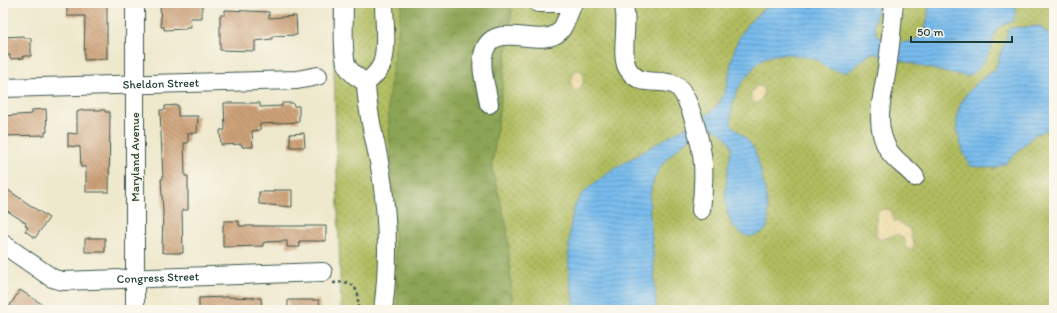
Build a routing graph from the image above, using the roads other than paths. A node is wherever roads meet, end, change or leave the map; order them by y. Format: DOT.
graph roads {
  1 [pos="134,3"];
  2 [pos="344,3"];
  3 [pos="384,3"];
  4 [pos="538,3"];
  5 [pos="568,3"];
  6 [pos="573,3"];
  7 [pos="623,3"];
  8 [pos="894,3"];
  9 [pos="318,76"];
  10 [pos="135,83"];
  11 [pos="366,83"];
  12 [pos="3,88"];
  13 [pos="489,104"];
  14 [pos="915,177"];
  15 [pos="701,210"];
  16 [pos="3,244"];
  17 [pos="136,278"];
  18 [pos="326,278"];
  19 [pos="135,310"];
  20 [pos="383,310"];
  1 -- 10 [label="street, Maryland Avenue"];
  2 -- 11 [label="street"];
  3 -- 11 [label="street"];
  4 -- 5 [label="street"];
  6 -- 13 [label="street"];
  7 -- 15 [label="street"];
  8 -- 14 [label="street"];
  9 -- 10 [label="street, Sheldon Street"];
  10 -- 12 [label="street, Sheldon Street"];
  10 -- 17 [label="street, Maryland Avenue"];
  11 -- 20 [label="street"];
  16 -- 17 [label="street, Congress Street"];
  17 -- 18 [label="street, Congress Street"];
  17 -- 19 [label="street, Maryland Avenue"];
}
